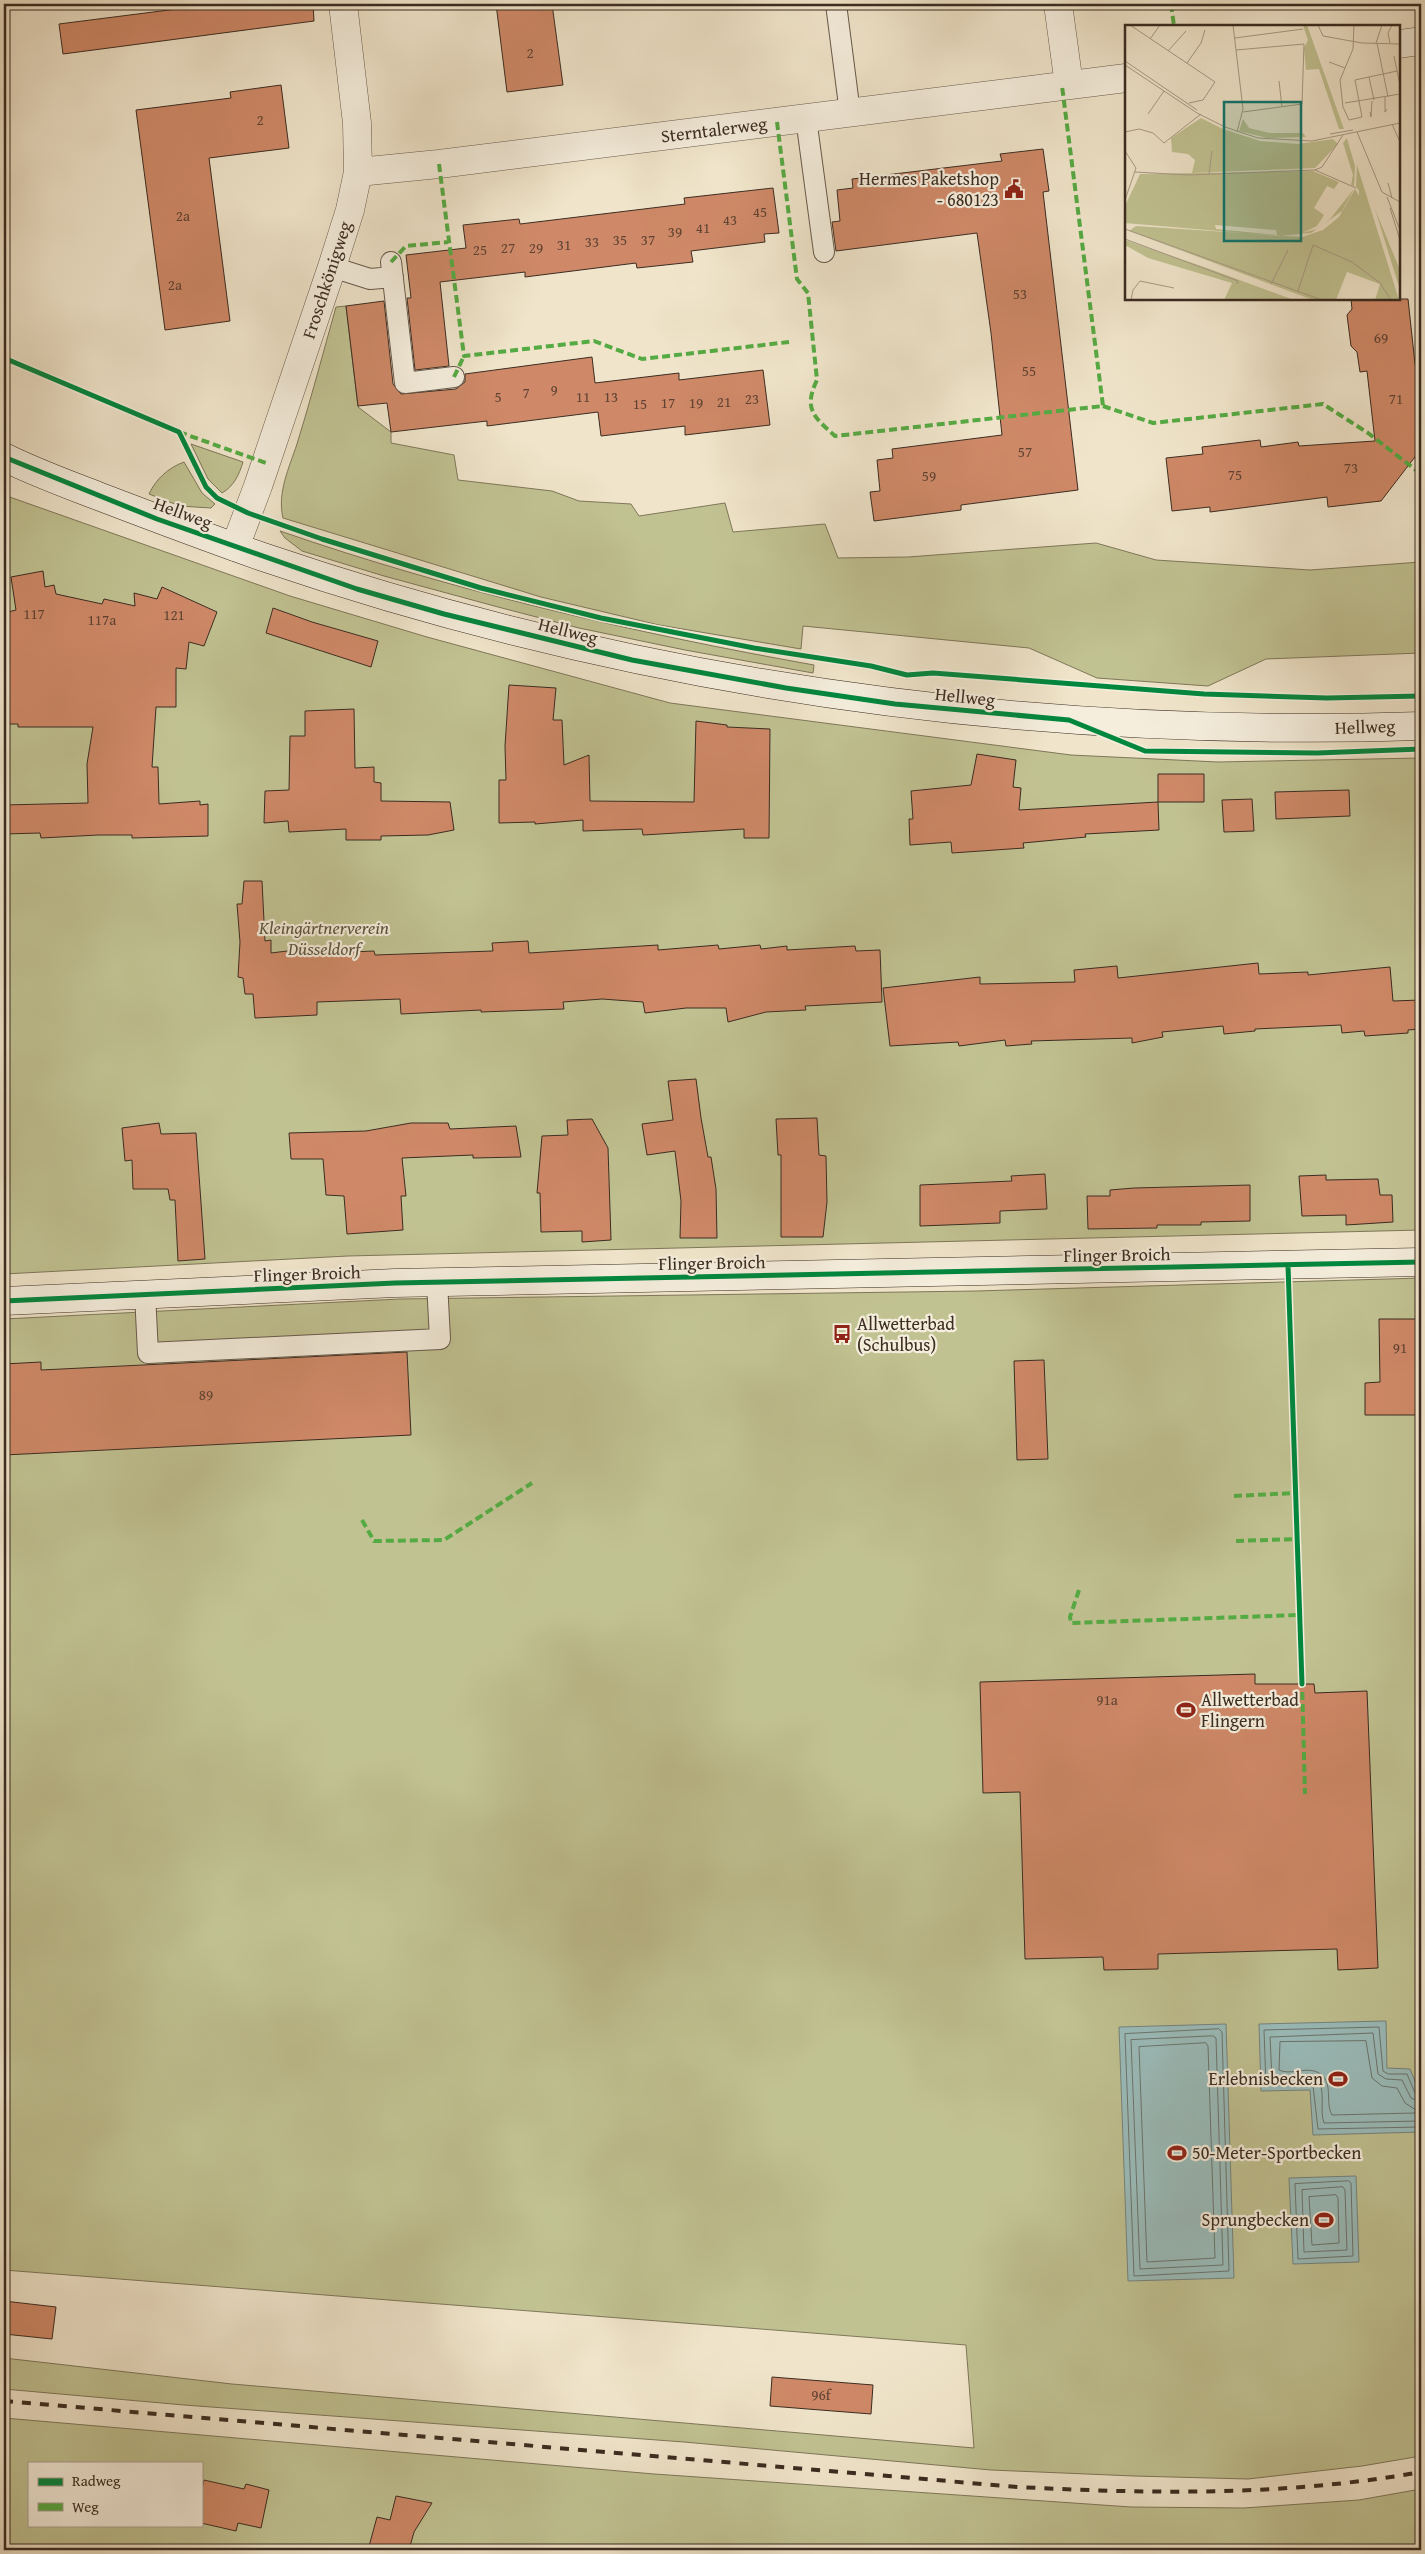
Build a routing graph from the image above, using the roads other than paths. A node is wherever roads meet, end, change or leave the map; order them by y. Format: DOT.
graph roads {
  1 [pos="343,4"];
  2 [pos="836,4"];
  3 [pos="1058,4"];
  4 [pos="1421,41"];
  5 [pos="1400,44"];
  6 [pos="1125,78"];
  7 [pos="1069,85"];
  8 [pos="850,113"];
  9 [pos="806,118"];
  10 [pos="358,172"];
  11 [pos="824,252"];
  12 [pos="332,267"];
  13 [pos="454,377"];
  14 [pos="4,457"];
  15 [pos="235,547"];
  16 [pos="1421,726"];
  17 [pos="1421,1262"];
  18 [pos="437,1282"];
  19 [pos="145,1294"];
  20 [pos="4,1301"];
  1 -- 10 [label="street, Froschkönigweg"];
  2 -- 8 [label="lane"];
  3 -- 7 [label="street"];
  4 -- 5 [label="street"];
  6 -- 7 [label="street, Sterntalerweg"];
  7 -- 8 [label="street, Sterntalerweg"];
  8 -- 9 [label="street, Sterntalerweg"];
  9 -- 10 [label="street, Sterntalerweg"];
  9 -- 11 [label="lane"];
  10 -- 12 [label="street, Froschkönigweg"];
  12 -- 13 [label="lane"];
  12 -- 15 [label="street, Froschkönigweg"];
  14 -- 15 [label="street, Hellweg"];
  15 -- 16 [label="street, Hellweg"];
  17 -- 18 [label="street, Flinger Broich"];
  18 -- 19 [label="street, Flinger Broich"];
  18 -- 19 [label="lane"];
  19 -- 20 [label="street, Flinger Broich"];
}
